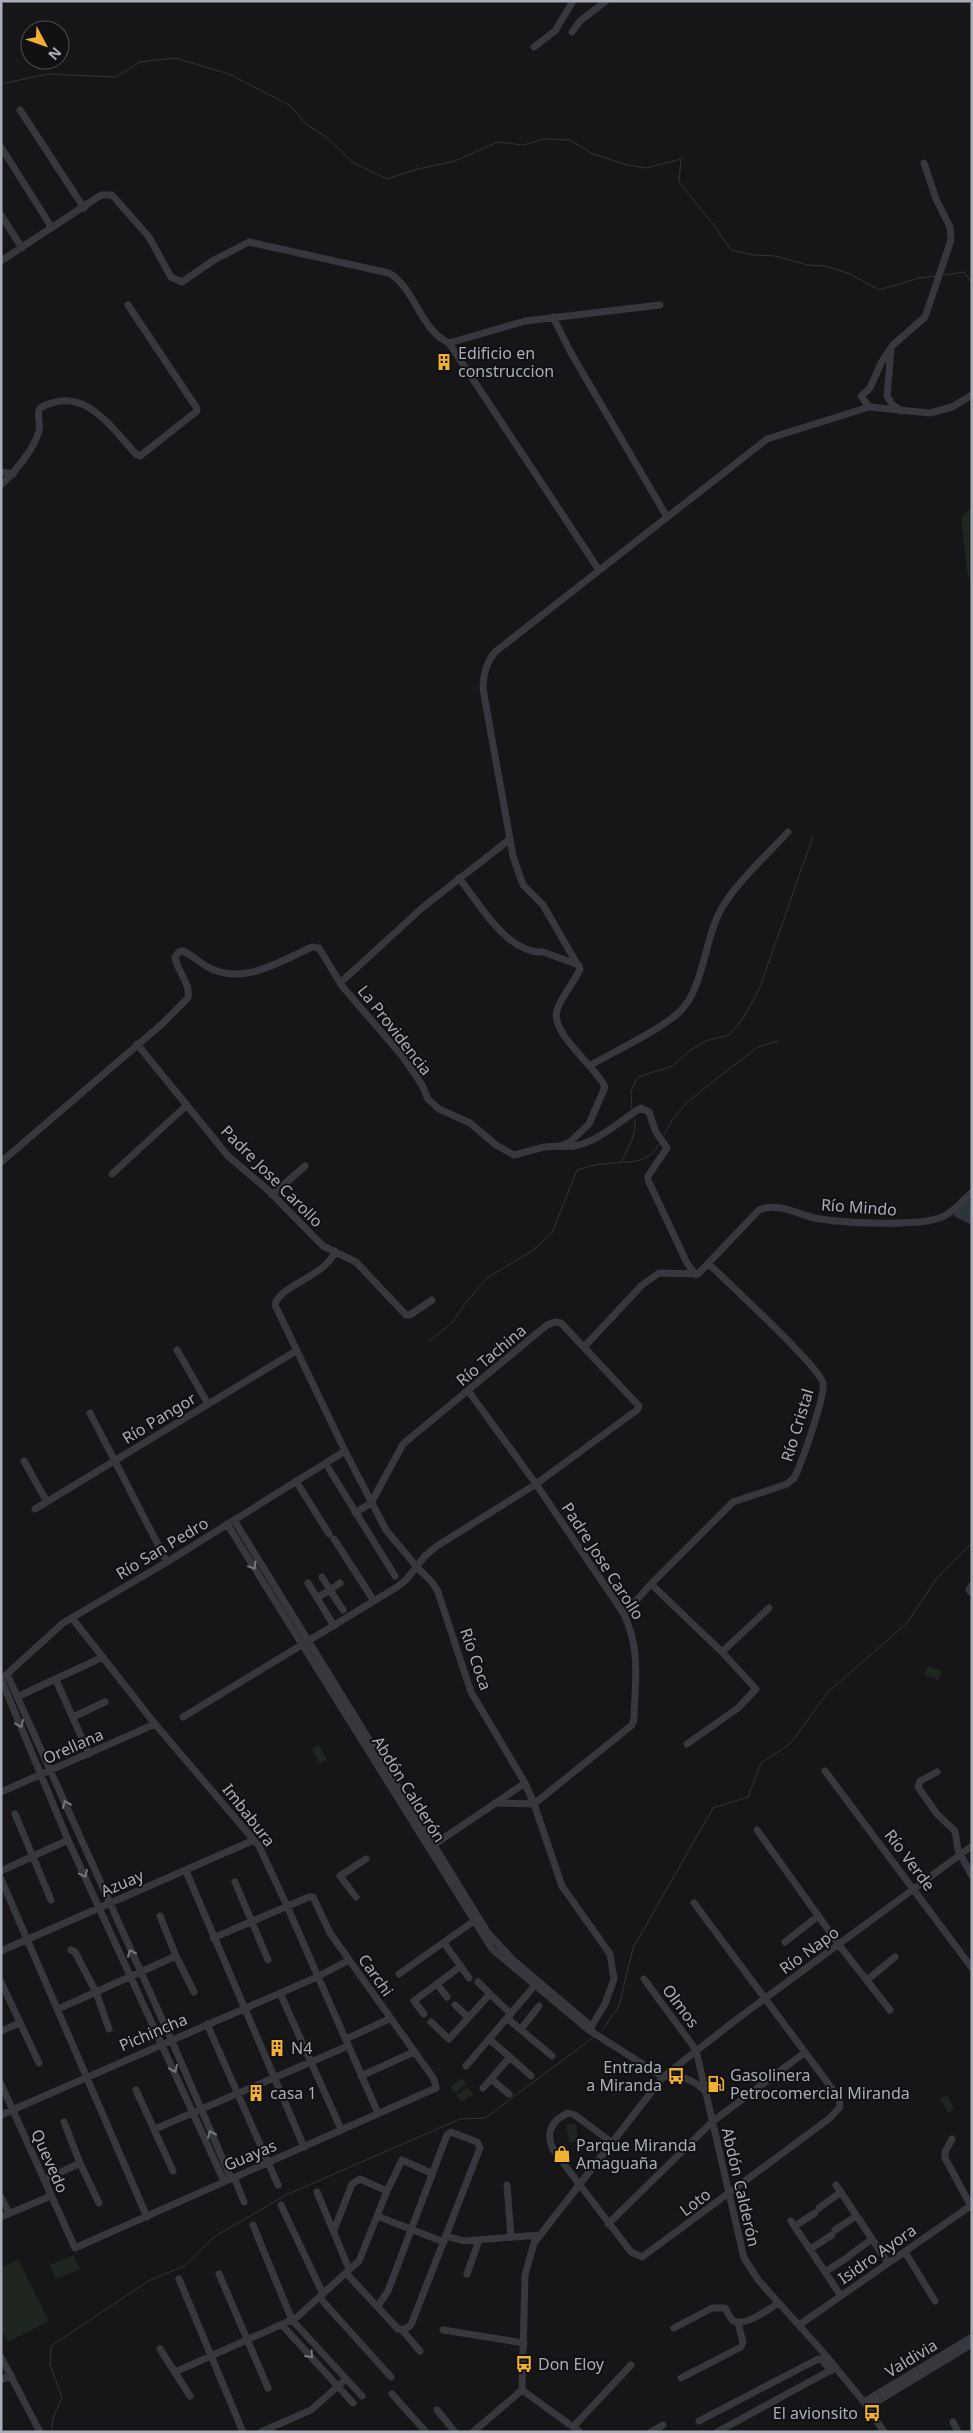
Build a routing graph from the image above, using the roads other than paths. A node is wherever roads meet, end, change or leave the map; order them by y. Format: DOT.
graph roads {
  1 [pos="573,1"];
  2 [pos="606,1"];
  3 [pos="572,32"];
  4 [pos="534,47"];
  5 [pos="20,110"];
  6 [pos="1,147"];
  7 [pos="924,163"];
  8 [pos="84,208"];
  9 [pos="1,215"];
  10 [pos="52,228"];
  11 [pos="22,248"];
  12 [pos="1,261"];
  13 [pos="128,305"];
  14 [pos="660,305"];
  15 [pos="553,317"];
  16 [pos="449,343"];
  17 [pos="891,348"];
  18 [pos="972,395"];
  19 [pos="869,407"];
  20 [pos="902,412"];
  21 [pos="1,472"];
  22 [pos="13,474"];
  23 [pos="1,485"];
  24 [pos="667,517"];
  25 [pos="599,570"];
  26 [pos="788,832"];
  27 [pos="510,839"];
  28 [pos="500,848"];
  29 [pos="513,856"];
  30 [pos="459,878"];
  31 [pos="579,965"];
  32 [pos="340,983"];
  33 [pos="137,1044"];
  34 [pos="589,1066"];
  35 [pos="187,1105"];
  36 [pos="560,1146"];
  37 [pos="1,1162"];
  38 [pos="305,1166"];
  39 [pos="112,1174"];
  40 [pos="972,1192"];
  41 [pos="272,1195"];
  42 [pos="335,1251"];
  43 [pos="709,1264"];
  44 [pos="696,1275"];
  45 [pos="432,1300"];
  46 [pos="585,1346"];
  47 [pos="176,1350"];
  48 [pos="296,1351"];
  49 [pos="469,1392"];
  50 [pos="208,1404"];
  51 [pos="90,1413"];
  52 [pos="345,1451"];
  53 [pos="115,1460"];
  54 [pos="24,1461"];
  55 [pos="329,1469"];
  56 [pos="296,1481"];
  57 [pos="536,1484"];
  58 [pos="47,1502"];
  59 [pos="372,1503"];
  60 [pos="35,1509"];
  61 [pos="355,1513"];
  62 [pos="234,1520"];
  63 [pos="227,1524"];
  64 [pos="166,1562"];
  65 [pos="416,1566"];
  66 [pos="395,1576"];
  67 [pos="322,1577"];
  68 [pos="308,1583"];
  69 [pos="340,1583"];
  70 [pos="651,1584"];
  71 [pos="972,1585"];
  72 [pos="330,1590"];
  73 [pos="972,1593"];
  74 [pos="318,1597"];
  75 [pos="374,1601"];
  76 [pos="769,1608"];
  77 [pos="343,1610"];
  78 [pos="624,1614"];
  79 [pos="72,1618"];
  80 [pos="334,1626"];
  81 [pos="306,1642"];
  82 [pos="722,1652"];
  83 [pos="103,1657"];
  84 [pos="3,1677"];
  85 [pos="56,1680"];
  86 [pos="19,1696"];
  87 [pos="105,1702"];
  88 [pos="72,1717"];
  89 [pos="183,1717"];
  90 [pos="155,1724"];
  91 [pos="687,1744"];
  92 [pos="89,1754"];
  93 [pos="51,1770"];
  94 [pos="825,1771"];
  95 [pos="937,1772"];
  96 [pos="42,1775"];
  97 [pos="524,1783"];
  98 [pos="1,1792"];
  99 [pos="495,1803"];
  100 [pos="534,1804"];
  101 [pos="14,1814"];
  102 [pos="757,1830"];
  103 [pos="68,1840"];
  104 [pos="254,1840"];
  105 [pos="432,1845"];
  106 [pos="972,1846"];
  107 [pos="960,1854"];
  108 [pos="34,1856"];
  109 [pos="366,1859"];
  110 [pos="186,1871"];
  111 [pos="1,1872"];
  112 [pos="972,1876"];
  113 [pos="1,1879"];
  114 [pos="235,1882"];
  115 [pos="914,1888"];
  116 [pos="356,1897"];
  117 [pos="51,1900"];
  118 [pos="109,1903"];
  119 [pos="694,1903"];
  120 [pos="288,1906"];
  121 [pos="100,1907"];
  122 [pos="160,1916"];
  123 [pos="818,1916"];
  124 [pos="252,1921"];
  125 [pos="474,1921"];
  126 [pos="213,1938"];
  127 [pos="27,1940"];
  128 [pos="785,1942"];
  129 [pos="444,1943"];
  130 [pos="839,1945"];
  131 [pos="71,1950"];
  132 [pos="1,1951"];
  133 [pos="176,1956"];
  134 [pos="895,1958"];
  135 [pos="268,1960"];
  136 [pos="349,1960"];
  137 [pos="461,1966"];
  138 [pos="972,1968"];
  139 [pos="139,1972"];
  140 [pos="399,1974"];
  141 [pos="131,1975"];
  142 [pos="317,1977"];
  143 [pos="469,1978"];
  144 [pos="644,1979"];
  145 [pos="868,1980"];
  146 [pos="1,1982"];
  147 [pos="478,1982"];
  148 [pos="437,1984"];
  149 [pos="536,1984"];
  150 [pos="96,1992"];
  151 [pos="194,1992"];
  152 [pos="280,1993"];
  153 [pos="490,1994"];
  154 [pos="447,1997"];
  155 [pos="765,1998"];
  156 [pos="455,2005"];
  157 [pos="540,2006"];
  158 [pos="245,2008"];
  159 [pos="58,2009"];
  160 [pos="890,2010"];
  161 [pos="424,2014"];
  162 [pos="509,2016"];
  163 [pos="468,2017"];
  164 [pos="389,2019"];
  165 [pos="431,2022"];
  166 [pos="20,2023"];
  167 [pos="207,2024"];
  168 [pos="590,2028"];
  169 [pos="109,2029"];
  170 [pos="521,2029"];
  171 [pos="1,2031"];
  172 [pos="171,2039"];
  173 [pos="489,2039"];
  174 [pos="347,2042"];
  175 [pos="163,2043"];
  176 [pos="696,2050"];
  177 [pos="414,2052"];
  178 [pos="804,2053"];
  179 [pos="552,2056"];
  180 [pos="510,2057"];
  181 [pos="311,2061"];
  182 [pos="38,2064"];
  183 [pos="466,2066"];
  184 [pos="87,2076"];
  185 [pos="361,2076"];
  186 [pos="531,2076"];
  187 [pos="663,2077"];
  188 [pos="272,2078"];
  189 [pos="491,2079"];
  190 [pos="1,2084"];
  191 [pos="436,2088"];
  192 [pos="483,2088"];
  193 [pos="136,2090"];
  194 [pos="705,2090"];
  195 [pos="237,2092"];
  196 [pos="509,2094"];
  197 [pos="13,2110"];
  198 [pos="201,2110"];
  199 [pos="193,2113"];
  200 [pos="378,2113"];
  201 [pos="1,2115"];
  202 [pos="64,2122"];
  203 [pos="712,2122"];
  204 [pos="155,2129"];
  205 [pos="341,2129"];
  206 [pos="952,2139"];
  207 [pos="611,2142"];
  208 [pos="304,2147"];
  209 [pos="80,2163"];
  210 [pos="268,2163"];
  211 [pos="173,2171"];
  212 [pos="431,2173"];
  213 [pos="229,2179"];
  214 [pos="44,2180"];
  215 [pos="578,2184"];
  216 [pos="836,2184"];
  217 [pos="278,2185"];
  218 [pos="507,2185"];
  219 [pos="387,2191"];
  220 [pos="317,2192"];
  221 [pos="841,2192"];
  222 [pos="728,2194"];
  223 [pos="51,2196"];
  224 [pos="1,2197"];
  225 [pos="244,2202"];
  226 [pos="99,2203"];
  227 [pos="281,2205"];
  228 [pos="971,2206"];
  229 [pos="5,2215"];
  230 [pos="377,2216"];
  231 [pos="856,2216"];
  232 [pos="147,2217"];
  233 [pos="608,2224"];
  234 [pos="253,2225"];
  235 [pos="410,2229"];
  236 [pos="334,2230"];
  237 [pos="539,2235"];
  238 [pos="511,2237"];
  239 [pos="445,2239"];
  240 [pos="872,2239"];
  241 [pos="479,2240"];
  242 [pos="75,2248"];
  243 [pos="810,2249"];
  244 [pos="905,2252"];
  245 [pos="888,2264"];
  246 [pos="348,2271"];
  247 [pos="825,2272"];
  248 [pos="220,2274"];
  249 [pos="467,2274"];
  250 [pos="178,2279"];
  251 [pos="321,2295"];
  252 [pos="841,2296"];
  253 [pos="935,2301"];
  254 [pos="778,2303"];
  255 [pos="378,2306"];
  256 [pos="292,2320"];
  257 [pos="738,2323"];
  258 [pos="282,2324"];
  259 [pos="798,2325"];
  260 [pos="674,2328"];
  261 [pos="402,2330"];
  262 [pos="443,2330"];
  263 [pos="972,2337"];
  264 [pos="248,2339"];
  265 [pos="524,2343"];
  266 [pos="972,2344"];
  267 [pos="160,2349"];
  268 [pos="420,2351"];
  269 [pos="822,2351"];
  270 [pos="211,2355"];
  271 [pos="1,2357"];
  272 [pos="820,2359"];
  273 [pos="630,2365"];
  274 [pos="833,2369"];
  275 [pos="175,2372"];
  276 [pos="11,2375"];
  277 [pos="391,2377"];
  278 [pos="681,2378"];
  279 [pos="346,2379"];
  280 [pos="1,2380"];
  281 [pos="338,2386"];
  282 [pos="268,2388"];
  283 [pos="522,2390"];
  284 [pos="392,2394"];
  285 [pos="190,2396"];
  286 [pos="362,2396"];
  287 [pos="353,2403"];
  288 [pos="866,2404"];
  289 [pos="437,2410"];
  290 [pos="699,2421"];
  291 [pos="953,2422"];
  292 [pos="664,2425"];
  293 [pos="577,2429"];
  294 [pos="40,2432"];
  295 [pos="244,2432"];
  296 [pos="261,2432"];
  297 [pos="426,2432"];
  298 [pos="455,2432"];
  299 [pos="473,2432"];
  300 [pos="651,2432"];
  301 [pos="716,2432"];
  302 [pos="884,2432"];
  303 [pos="958,2432"];
  1 -- 4 [label="street"];
  2 -- 3 [label="street"];
  5 -- 8 [label="street"];
  6 -- 10 [label="street"];
  7 -- 17 [label="street"];
  8 -- 10 [label="street"];
  8 -- 16 [label="street"];
  9 -- 11 [label="street"];
  10 -- 11 [label="street"];
  11 -- 12 [label="street"];
  13 -- 22 [label="street"];
  14 -- 15 [label="street"];
  15 -- 16 [label="street"];
  15 -- 24 [label="street"];
  16 -- 25 [label="street"];
  17 -- 19 [label="street"];
  17 -- 20 [label="street"];
  18 -- 20 [label="street"];
  19 -- 20 [label="street"];
  19 -- 24 [label="street"];
  21 -- 22 [label="street"];
  22 -- 23 [label="street"];
  24 -- 25 [label="street"];
  25 -- 27 [label="street"];
  26 -- 34 [label="street"];
  27 -- 28 [label="street"];
  27 -- 29 [label="street"];
  28 -- 29 [label="street"];
  28 -- 30 [label="street"];
  29 -- 31 [label="street"];
  30 -- 31 [label="street"];
  30 -- 32 [label="street"];
  31 -- 34 [label="street, La Providencia"];
  32 -- 33 [label="street, La Providencia"];
  32 -- 36 [label="street, La Providencia"];
  33 -- 35 [label="street, Padre Jose Carollo"];
  33 -- 37 [label="street, La Providencia"];
  34 -- 36 [label="street, La Providencia"];
  35 -- 39 [label="street"];
  35 -- 41 [label="street, Padre Jose Carollo"];
  36 -- 44 [label="street"];
  38 -- 41 [label="street"];
  40 -- 43 [label="street, Río Mindo"];
  41 -- 42 [label="street, Padre Jose Carollo"];
  42 -- 45 [label="street, Padre Jose Carollo"];
  42 -- 48 [label="street, Río Coca"];
  43 -- 44 [label="street, Río Mindo"];
  43 -- 70 [label="street, Río Cristal"];
  44 -- 46 [label="street"];
  46 -- 49 [label="street, Río Tachina"];
  46 -- 57 [label="street, Río Tachina"];
  47 -- 50 [label="street"];
  48 -- 50 [label="street, Río Pangor"];
  48 -- 52 [label="street, Río Coca"];
  49 -- 57 [label="street, Padre Jose Carollo"];
  49 -- 59 [label="street, Río Tachina"];
  50 -- 53 [label="street, Río Pangor"];
  51 -- 53 [label="street"];
  52 -- 56 [label="street, Río San Pedro"];
  52 -- 59 [label="street, Río Coca"];
  53 -- 58 [label="street, Río Pangor"];
  53 -- 64 [label="street"];
  54 -- 58 [label="street"];
  55 -- 61 [label="street"];
  56 -- 62 [label="street, Río San Pedro"];
  56 -- 75 [label="street"];
  57 -- 65 [label="street"];
  57 -- 78 [label="street, Padre Jose Carollo"];
  58 -- 60 [label="street, Río Pangor"];
  59 -- 61 [label="street"];
  59 -- 65 [label="street, Río Coca"];
  61 -- 66 [label="street"];
  62 -- 63 [label="street, Río San Pedro"];
  62 -- 81 [label="street, Abdón Calderón"];
  63 -- 64 [label="street, Río San Pedro"];
  63 -- 81 [label="street, Abdón Calderón, one-way"];
  64 -- 79 [label="street, Río San Pedro"];
  65 -- 75 [label="street"];
  65 -- 97 [label="street, Río Coca"];
  67 -- 72 [label="street"];
  68 -- 74 [label="street"];
  69 -- 72 [label="street"];
  70 -- 78 [label="street, Río Cristal"];
  70 -- 82 [label="street"];
  71 -- 73 [label="street"];
  72 -- 74 [label="street"];
  72 -- 77 [label="street"];
  74 -- 80 [label="street"];
  75 -- 80 [label="street"];
  76 -- 82 [label="street"];
  78 -- 100 [label="street, Padre Jose Carollo"];
  79 -- 83 [label="street, Imbabura"];
  79 -- 84 [label="street, Río San Pedro"];
  80 -- 81 [label="street"];
  81 -- 89 [label="street"];
  81 -- 105 [label="street, Abdón Calderón"];
  82 -- 91 [label="street"];
  83 -- 85 [label="street"];
  83 -- 90 [label="street, Imbabura"];
  84 -- 86 [label="street"];
  84 -- 96 [label="street, one-way"];
  85 -- 86 [label="street"];
  85 -- 88 [label="street"];
  86 -- 93 [label="street"];
  87 -- 88 [label="street"];
  88 -- 92 [label="street"];
  90 -- 92 [label="street, Orellana"];
  90 -- 104 [label="street, Imbabura"];
  92 -- 93 [label="street, Orellana"];
  93 -- 96 [label="street, Orellana"];
  118 -- 93 [label="street, one-way"];
  94 -- 115 [label="street, Río Verde"];
  95 -- 107 [label="street"];
  96 -- 98 [label="street, Orellana"];
  96 -- 103 [label="street"];
  97 -- 99 [label="street"];
  97 -- 100 [label="street, Río Coca"];
  99 -- 100 [label="street"];
  99 -- 105 [label="street"];
  100 -- 168 [label="street, Río Coca"];
  101 -- 108 [label="street"];
  102 -- 123 [label="street"];
  103 -- 108 [label="street"];
  103 -- 121 [label="street, one-way"];
  104 -- 110 [label="street, Azuay"];
  104 -- 120 [label="street, Imbabura"];
  105 -- 125 [label="street, Abdón Calderón"];
  105 -- 149 [label="street, Abdón Calderón"];
  106 -- 107 [label="street, Río Napo"];
  107 -- 112 [label="street"];
  107 -- 115 [label="street, Río Napo"];
  108 -- 111 [label="street"];
  108 -- 117 [label="street"];
  109 -- 116 [label="street"];
  110 -- 118 [label="street, Azuay"];
  110 -- 126 [label="street"];
  113 -- 127 [label="street"];
  114 -- 124 [label="street"];
  115 -- 130 [label="street, Río Napo"];
  115 -- 138 [label="street, Río Verde"];
  118 -- 121 [label="street, Azuay"];
  139 -- 118 [label="street, one-way"];
  119 -- 155 [label="street"];
  120 -- 124 [label="street"];
  120 -- 136 [label="street, Carchi"];
  120 -- 142 [label="street, Imbabura"];
  121 -- 127 [label="street, Azuay"];
  121 -- 141 [label="street"];
  122 -- 133 [label="street"];
  123 -- 128 [label="street"];
  123 -- 130 [label="street"];
  124 -- 126 [label="street"];
  124 -- 135 [label="street"];
  125 -- 129 [label="street"];
  125 -- 149 [label="street, Abdón Calderón"];
  126 -- 158 [label="street"];
  127 -- 132 [label="street, Azuay"];
  127 -- 159 [label="street"];
  129 -- 137 [label="street"];
  129 -- 140 [label="street"];
  130 -- 145 [label="street"];
  130 -- 155 [label="street, Río Napo"];
  131 -- 150 [label="street"];
  133 -- 139 [label="street"];
  133 -- 151 [label="street"];
  134 -- 145 [label="street"];
  136 -- 142 [label="street, Pichincha"];
  136 -- 164 [label="street, Carchi"];
  137 -- 143 [label="street"];
  137 -- 148 [label="street"];
  139 -- 141 [label="street"];
  139 -- 172 [label="street"];
  141 -- 150 [label="street"];
  141 -- 175 [label="street"];
  142 -- 152 [label="street, Pichincha"];
  142 -- 174 [label="street, Imbabura"];
  144 -- 176 [label="street, Olmos"];
  145 -- 160 [label="street"];
  146 -- 166 [label="street"];
  147 -- 153 [label="street"];
  148 -- 154 [label="street"];
  148 -- 161 [label="street"];
  149 -- 162 [label="street"];
  149 -- 168 [label="street, Abdón Calderón"];
  150 -- 159 [label="street"];
  150 -- 169 [label="street"];
  152 -- 158 [label="street, Pichincha"];
  152 -- 181 [label="street"];
  153 -- 162 [label="street"];
  153 -- 163 [label="street"];
  155 -- 176 [label="street, Río Napo"];
  155 -- 178 [label="street"];
  156 -- 163 [label="street"];
  157 -- 170 [label="street"];
  158 -- 167 [label="street, Pichincha"];
  158 -- 188 [label="street"];
  159 -- 184 [label="street"];
  162 -- 170 [label="street"];
  162 -- 173 [label="street"];
  163 -- 165 [label="street"];
  164 -- 174 [label="street"];
  164 -- 177 [label="street, Carchi"];
  166 -- 171 [label="street"];
  166 -- 182 [label="street"];
  167 -- 172 [label="street, Pichincha"];
  167 -- 195 [label="street"];
  168 -- 187 [label="street, Abdón Calderón"];
  170 -- 179 [label="street"];
  172 -- 175 [label="street, Pichincha"];
  172 -- 198 [label="street"];
  173 -- 180 [label="street"];
  173 -- 183 [label="street"];
  174 -- 181 [label="street"];
  174 -- 185 [label="street, Imbabura"];
  175 -- 184 [label="street, Pichincha"];
  175 -- 199 [label="street, one-way"];
  176 -- 187 [label="street, Río Napo"];
  176 -- 194 [label="street, Abdón Calderón"];
  177 -- 185 [label="street"];
  177 -- 191 [label="street, Carchi"];
  178 -- 203 [label="street"];
  178 -- 222 [label="street, Loto"];
  180 -- 186 [label="street"];
  180 -- 189 [label="street"];
  181 -- 188 [label="street"];
  181 -- 205 [label="street"];
  184 -- 197 [label="street, Pichincha"];
  184 -- 232 [label="street"];
  185 -- 200 [label="street, Imbabura"];
  187 -- 194 [label="street"];
  187 -- 207 [label="street, Río Napo"];
  188 -- 195 [label="street"];
  188 -- 208 [label="street"];
  189 -- 192 [label="street"];
  189 -- 196 [label="street"];
  190 -- 197 [label="street, Quevedo"];
  191 -- 200 [label="street, Guayas"];
  193 -- 204 [label="street"];
  194 -- 203 [label="street, Abdón Calderón"];
  195 -- 198 [label="street"];
  195 -- 210 [label="street"];
  197 -- 201 [label="street, Pichincha"];
  197 -- 214 [label="street, Quevedo"];
  198 -- 199 [label="street"];
  213 -- 198 [label="street, one-way"];
  199 -- 204 [label="street"];
  199 -- 213 [label="street"];
  200 -- 205 [label="street, Guayas"];
  202 -- 209 [label="street"];
  203 -- 222 [label="street, Abdón Calderón"];
  203 -- 233 [label="street"];
  204 -- 211 [label="street"];
  205 -- 208 [label="street, Guayas"];
  206 -- 228 [label="street"];
  207 -- 215 [label="street, Río Napo"];
  207 -- 215 [label="street, Loto"];
  208 -- 210 [label="street, Guayas"];
  209 -- 214 [label="street"];
  209 -- 226 [label="street"];
  210 -- 213 [label="street, Guayas"];
  210 -- 217 [label="street"];
  212 -- 219 [label="street"];
  212 -- 235 [label="street"];
  212 -- 239 [label="street"];
  213 -- 225 [label="street"];
  213 -- 232 [label="street, Guayas"];
  214 -- 223 [label="street, Quevedo"];
  215 -- 233 [label="street, Loto"];
  215 -- 237 [label="street, Río Napo"];
  216 -- 221 [label="street"];
  218 -- 238 [label="street"];
  219 -- 230 [label="street"];
  219 -- 236 [label="street"];
  220 -- 236 [label="street"];
  221 -- 231 [label="street"];
  221 -- 243 [label="street"];
  222 -- 233 [label="street, Loto"];
  222 -- 254 [label="street, Abdón Calderón"];
  223 -- 229 [label="street"];
  223 -- 242 [label="street, Quevedo"];
  224 -- 229 [label="street"];
  227 -- 251 [label="street"];
  228 -- 244 [label="street, Isidro Ayora"];
  230 -- 235 [label="street"];
  230 -- 246 [label="street"];
  231 -- 240 [label="street"];
  231 -- 243 [label="street"];
  232 -- 242 [label="street, Guayas"];
  234 -- 256 [label="street"];
  235 -- 239 [label="street"];
  235 -- 255 [label="street"];
  236 -- 246 [label="street"];
  237 -- 238 [label="street"];
  237 -- 265 [label="street, Río Napo"];
  238 -- 241 [label="street"];
  239 -- 241 [label="street"];
  239 -- 261 [label="street"];
  240 -- 245 [label="street"];
  240 -- 247 [label="street"];
  241 -- 249 [label="street"];
  243 -- 247 [label="street"];
  244 -- 245 [label="street, Isidro Ayora"];
  244 -- 253 [label="street"];
  245 -- 252 [label="street, Isidro Ayora"];
  246 -- 251 [label="street"];
  246 -- 255 [label="street"];
  247 -- 252 [label="street"];
  248 -- 264 [label="street"];
  250 -- 270 [label="street"];
  251 -- 256 [label="street"];
  251 -- 277 [label="street"];
  252 -- 259 [label="street, Isidro Ayora"];
  254 -- 257 [label="street"];
  254 -- 259 [label="street, Abdón Calderón"];
  255 -- 261 [label="street"];
  256 -- 258 [label="street"];
  256 -- 279 [label="street"];
  257 -- 260 [label="street"];
  257 -- 278 [label="street"];
  258 -- 264 [label="street"];
  258 -- 281 [label="street, one-way"];
  259 -- 269 [label="street, Abdón Calderón"];
  261 -- 268 [label="street"];
  262 -- 265 [label="street"];
  263 -- 288 [label="street, Valdivia"];
  264 -- 270 [label="street"];
  264 -- 282 [label="street"];
  265 -- 283 [label="street, Río Napo"];
  266 -- 288 [label="street, Valdivia"];
  267 -- 275 [label="street"];
  269 -- 272 [label="street"];
  269 -- 274 [label="street, Abdón Calderón"];
  270 -- 275 [label="street"];
  270 -- 295 [label="street"];
  271 -- 276 [label="street"];
  272 -- 274 [label="street"];
  272 -- 290 [label="street"];
  273 -- 293 [label="street"];
  274 -- 288 [label="street, Abdón Calderón"];
  274 -- 301 [label="street"];
  275 -- 285 [label="street"];
  276 -- 280 [label="street"];
  276 -- 294 [label="street"];
  279 -- 281 [label="street"];
  279 -- 286 [label="street"];
  281 -- 287 [label="street"];
  281 -- 296 [label="street"];
  283 -- 293 [label="street"];
  283 -- 299 [label="street"];
  284 -- 297 [label="street"];
  288 -- 302 [label="street, Abdón Calderón"];
  289 -- 298 [label="street"];
  291 -- 303 [label="street"];
  292 -- 300 [label="street"];
}
